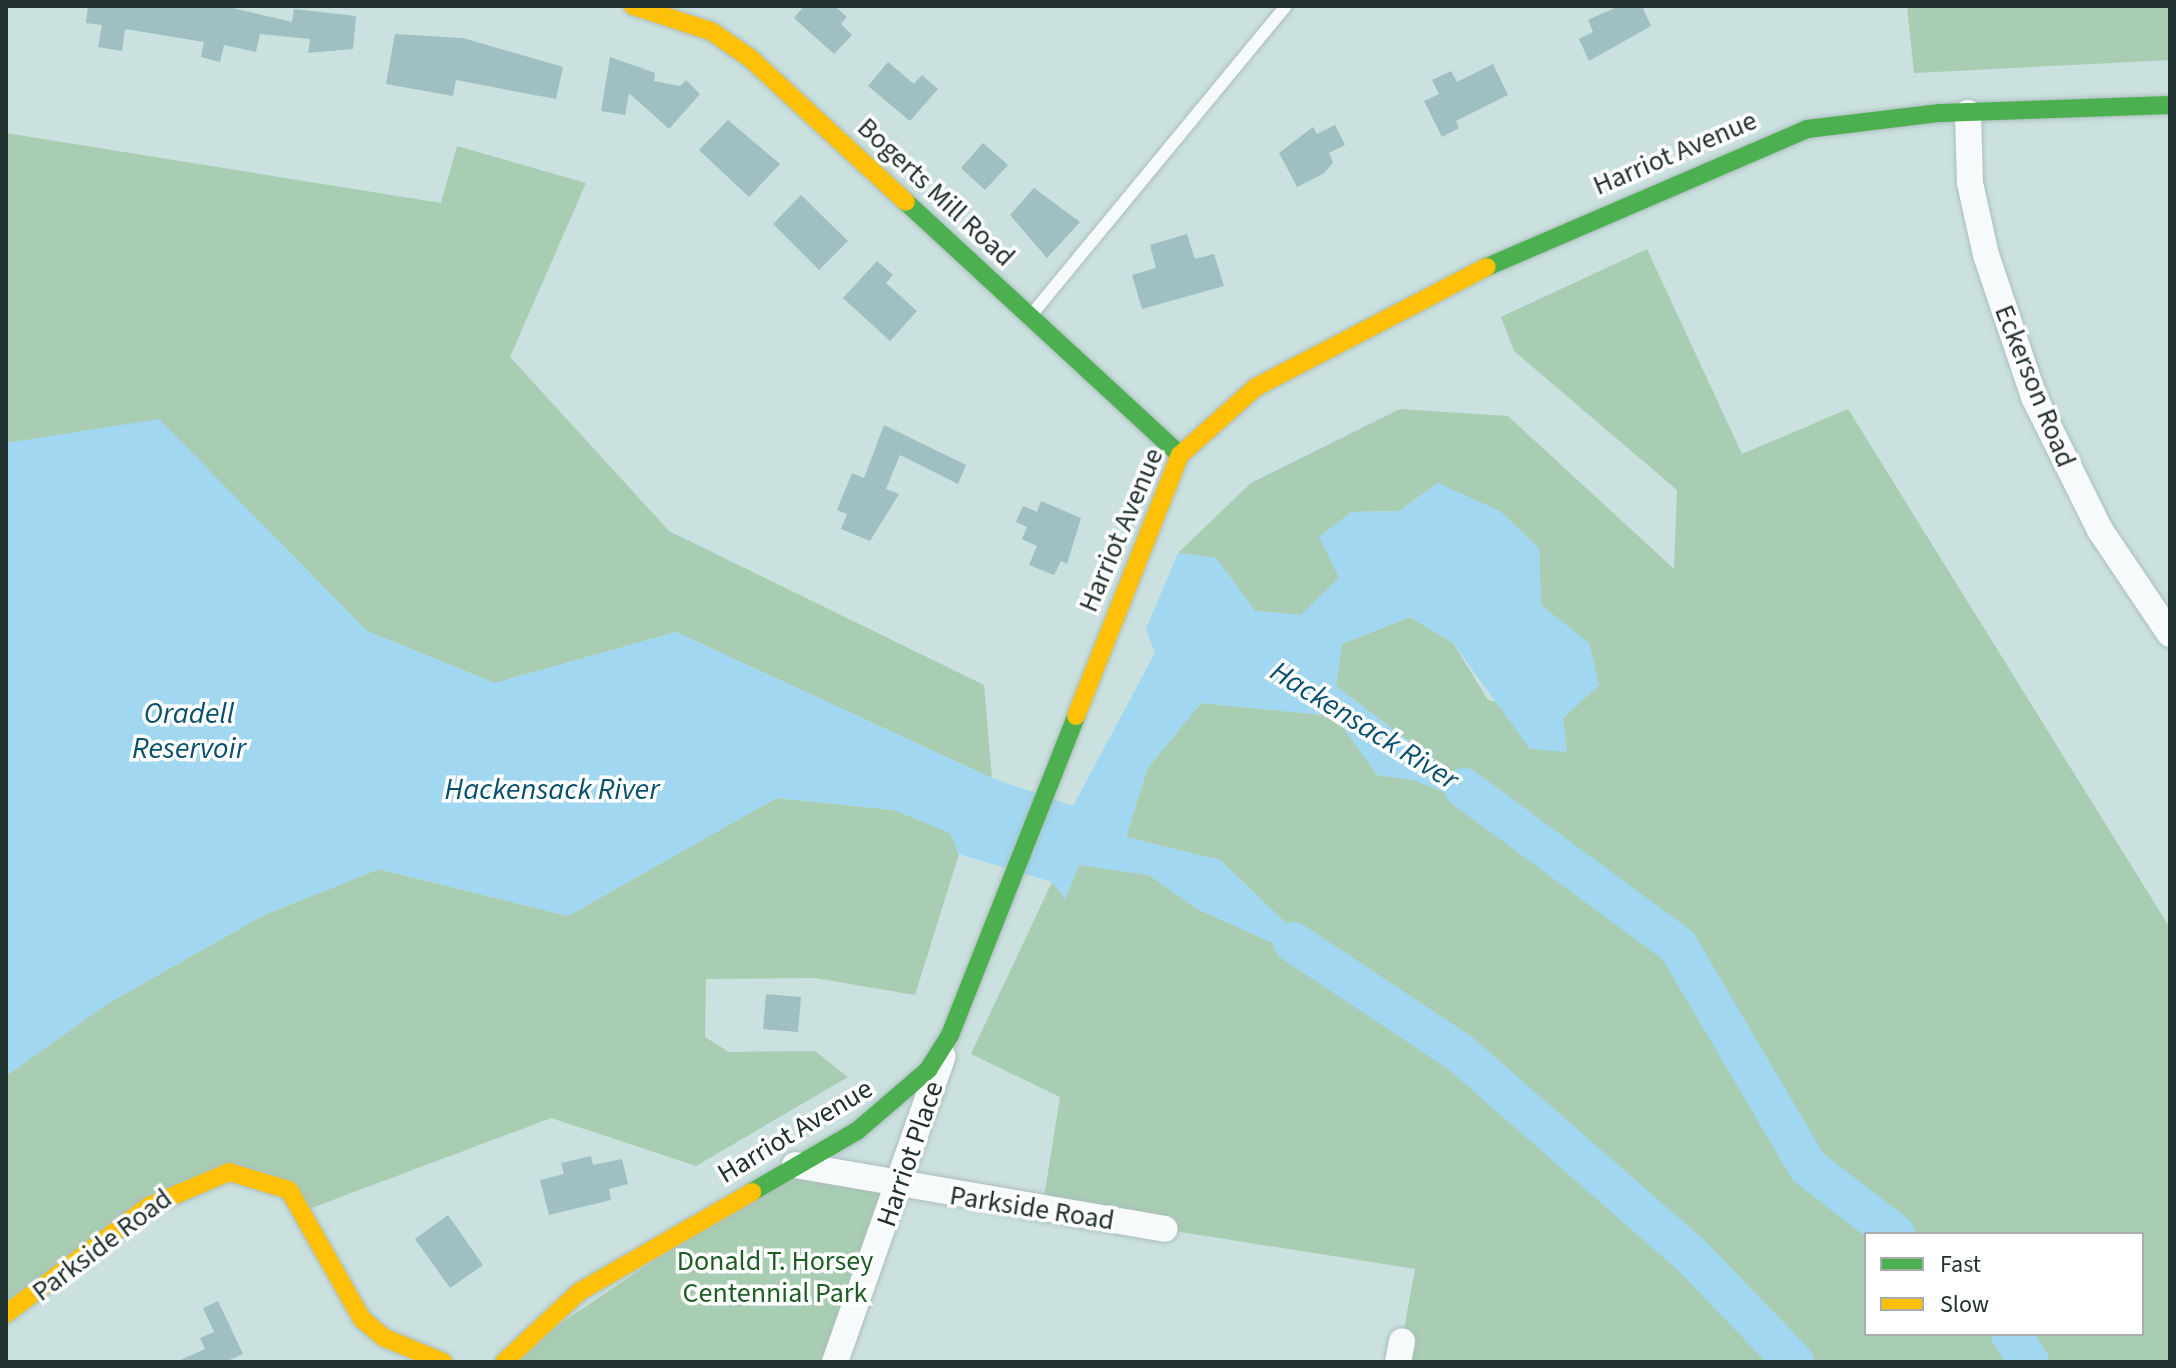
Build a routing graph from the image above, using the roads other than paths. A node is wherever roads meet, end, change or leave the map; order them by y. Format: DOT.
graph roads {
  1 [pos="633,6"];
  2 [pos="1286,6"];
  3 [pos="2170,105"];
  4 [pos="1968,113"];
  5 [pos="1030,316"];
  6 [pos="1180,455"];
  7 [pos="2170,634"];
  8 [pos="950,1035"];
  9 [pos="795,1165"];
  10 [pos="899,1187"];
  11 [pos="1165,1229"];
  12 [pos="6,1314"];
  13 [pos="443,1362"];
  14 [pos="504,1362"];
  15 [pos="835,1362"];
  1 -- 5 [label="street, Bogerts Mill Road"];
  2 -- 5 [label="lane"];
  3 -- 4 [label="street, Harriot Avenue"];
  4 -- 6 [label="street, Harriot Avenue"];
  4 -- 7 [label="street, Eckerson Road"];
  5 -- 6 [label="street, Bogerts Mill Road"];
  6 -- 8 [label="street, Harriot Avenue"];
  8 -- 9 [label="street, Harriot Avenue"];
  8 -- 10 [label="street, Harriot Place"];
  9 -- 10 [label="street, Parkside Road"];
  9 -- 14 [label="street, Harriot Avenue"];
  10 -- 11 [label="street, Parkside Road"];
  10 -- 15 [label="street, Harriot Place"];
  12 -- 13 [label="street, Parkside Road"];
}
